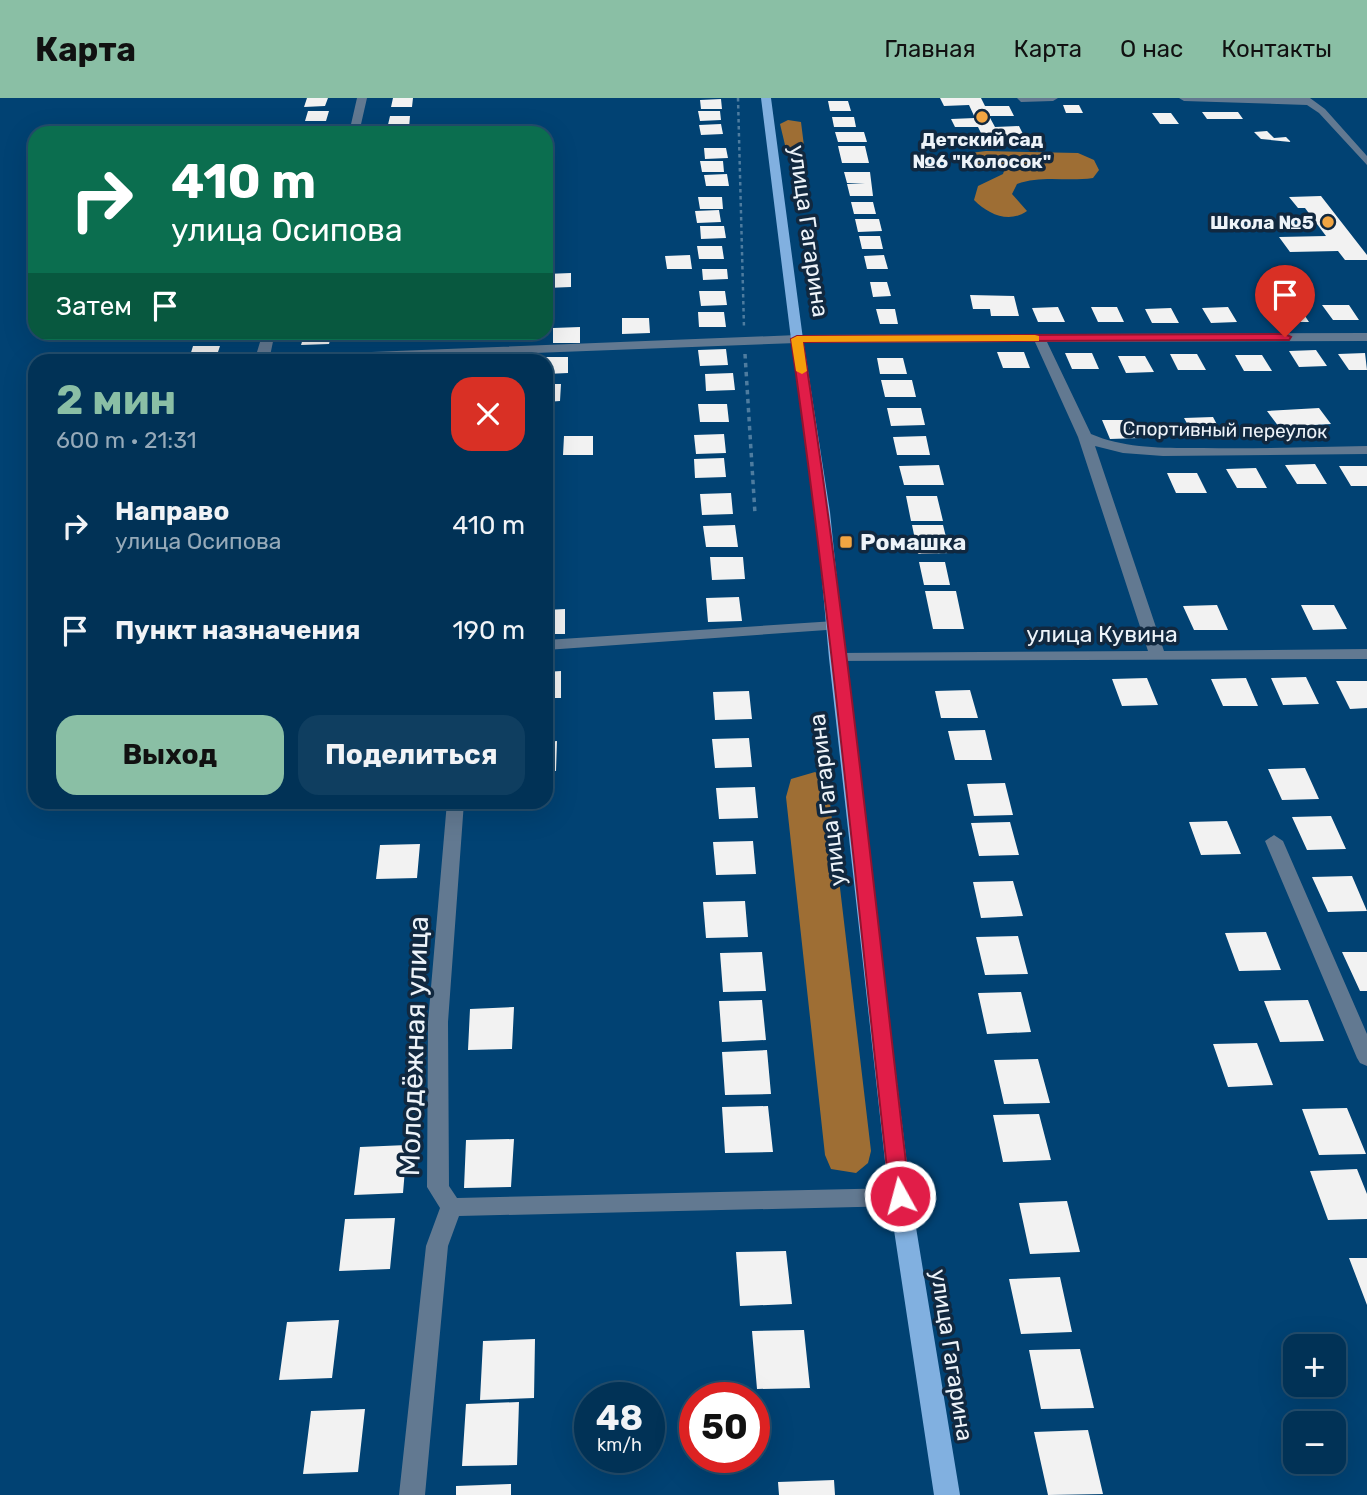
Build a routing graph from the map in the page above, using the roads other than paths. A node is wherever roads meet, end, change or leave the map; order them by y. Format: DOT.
graph roads {
  1 [pos="362,98"];
  2 [pos="766,98"];
  3 [pos="1053,98"];
  4 [pos="1184,98"];
  5 [pos="1021,99"];
  6 [pos="1305,100"];
  7 [pos="356,126"];
  8 [pos="1367,162"];
  9 [pos="1367,337"];
  10 [pos="797,339"];
  11 [pos="1040,339"];
  12 [pos="530,354"];
  13 [pos="1085,437"];
  14 [pos="1367,450"];
  15 [pos="835,626"];
  16 [pos="553,645"];
  17 [pos="1367,654"];
  18 [pos="1158,656"];
  19 [pos="837,658"];
  20 [pos="454,809"];
  21 [pos="1275,841"];
  22 [pos="1367,1058"];
  23 [pos="900,1196"];
  24 [pos="451,1208"];
  25 [pos="412,1495"];
  26 [pos="947,1495"];
  1 -- 7 [label="street"];
  2 -- 10 [label="main road, улица Гагарина"];
  3 -- 5 [label="street"];
  4 -- 6 [label="street"];
  6 -- 8 [label="street"];
  9 -- 11 [label="street"];
  10 -- 11 [label="street"];
  10 -- 12 [label="street"];
  10 -- 15 [label="main road, улица Гагарина"];
  11 -- 13 [label="street"];
  13 -- 14 [label="street, Спортивный переулок"];
  13 -- 18 [label="street"];
  15 -- 16 [label="street"];
  15 -- 19 [label="main road, улица Гагарина"];
  17 -- 18 [label="street, улица Кувина"];
  18 -- 19 [label="street, улица Кувина"];
  19 -- 23 [label="main road, улица Гагарина"];
  20 -- 24 [label="street, Молодёжная улица"];
  21 -- 22 [label="street"];
  23 -- 24 [label="street"];
  23 -- 26 [label="main road, улица Гагарина"];
  24 -- 25 [label="street"];
}
